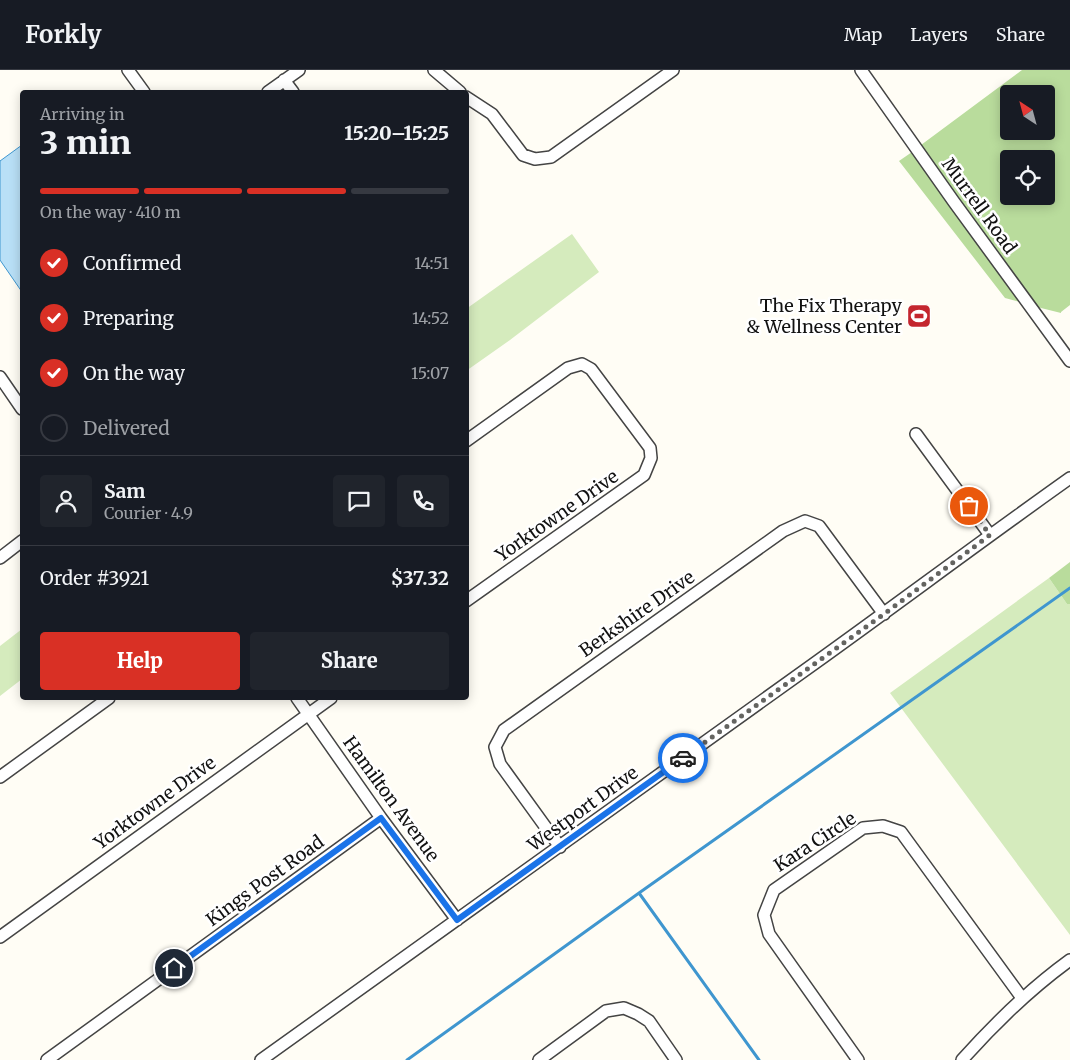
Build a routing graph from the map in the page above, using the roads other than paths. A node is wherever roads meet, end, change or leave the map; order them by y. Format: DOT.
graph roads {
  1 [pos="128,70"];
  2 [pos="300,70"];
  3 [pos="434,70"];
  4 [pos="673,70"];
  5 [pos="861,70"];
  6 [pos="284,80"];
  7 [pos="143,90"];
  8 [pos="271,90"];
  9 [pos="292,90"];
  10 [pos="458,90"];
  11 [pos="469,99"];
  12 [pos="1069,359"];
  13 [pos="0,377"];
  14 [pos="20,406"];
  15 [pos="916,434"];
  16 [pos="469,439"];
  17 [pos="1070,478"];
  18 [pos="990,535"];
  19 [pos="20,543"];
  20 [pos="0,558"];
  21 [pos="469,600"];
  22 [pos="884,614"];
  23 [pos="106,700"];
  24 [pos="298,700"];
  25 [pos="328,700"];
  26 [pos="308,714"];
  27 [pos="0,777"];
  28 [pos="381,818"];
  29 [pos="560,847"];
  30 [pos="457,920"];
  31 [pos="0,937"];
  32 [pos="1070,960"];
  33 [pos="1022,998"];
  34 [pos="47,1060"];
  35 [pos="261,1060"];
  36 [pos="539,1060"];
  37 [pos="676,1060"];
  38 [pos="858,1060"];
  39 [pos="962,1060"];
  1 -- 7 [label="street"];
  2 -- 6 [label="street"];
  3 -- 10 [label="street"];
  4 -- 11 [label="street"];
  5 -- 12 [label="street, Murrell Road"];
  6 -- 8 [label="street"];
  6 -- 9 [label="street"];
  13 -- 14 [label="street"];
  15 -- 18 [label="street"];
  16 -- 21 [label="street, Yorktowne Drive"];
  17 -- 18 [label="street, Westport Drive"];
  18 -- 22 [label="street, Westport Drive"];
  19 -- 20 [label="street"];
  22 -- 29 [label="street, Westport Drive"];
  22 -- 29 [label="street, Berkshire Drive"];
  23 -- 27 [label="street"];
  24 -- 26 [label="street, Hamilton Avenue"];
  25 -- 26 [label="street, Yorktowne Drive"];
  26 -- 28 [label="street, Hamilton Avenue"];
  26 -- 31 [label="street, Yorktowne Drive"];
  28 -- 30 [label="street, Hamilton Avenue"];
  28 -- 34 [label="street, Kings Post Road"];
  29 -- 30 [label="street, Westport Drive"];
  30 -- 35 [label="street, Westport Drive"];
  32 -- 33 [label="street"];
  33 -- 38 [label="street, Kara Circle"];
  33 -- 39 [label="street"];
  36 -- 37 [label="street"];
}
